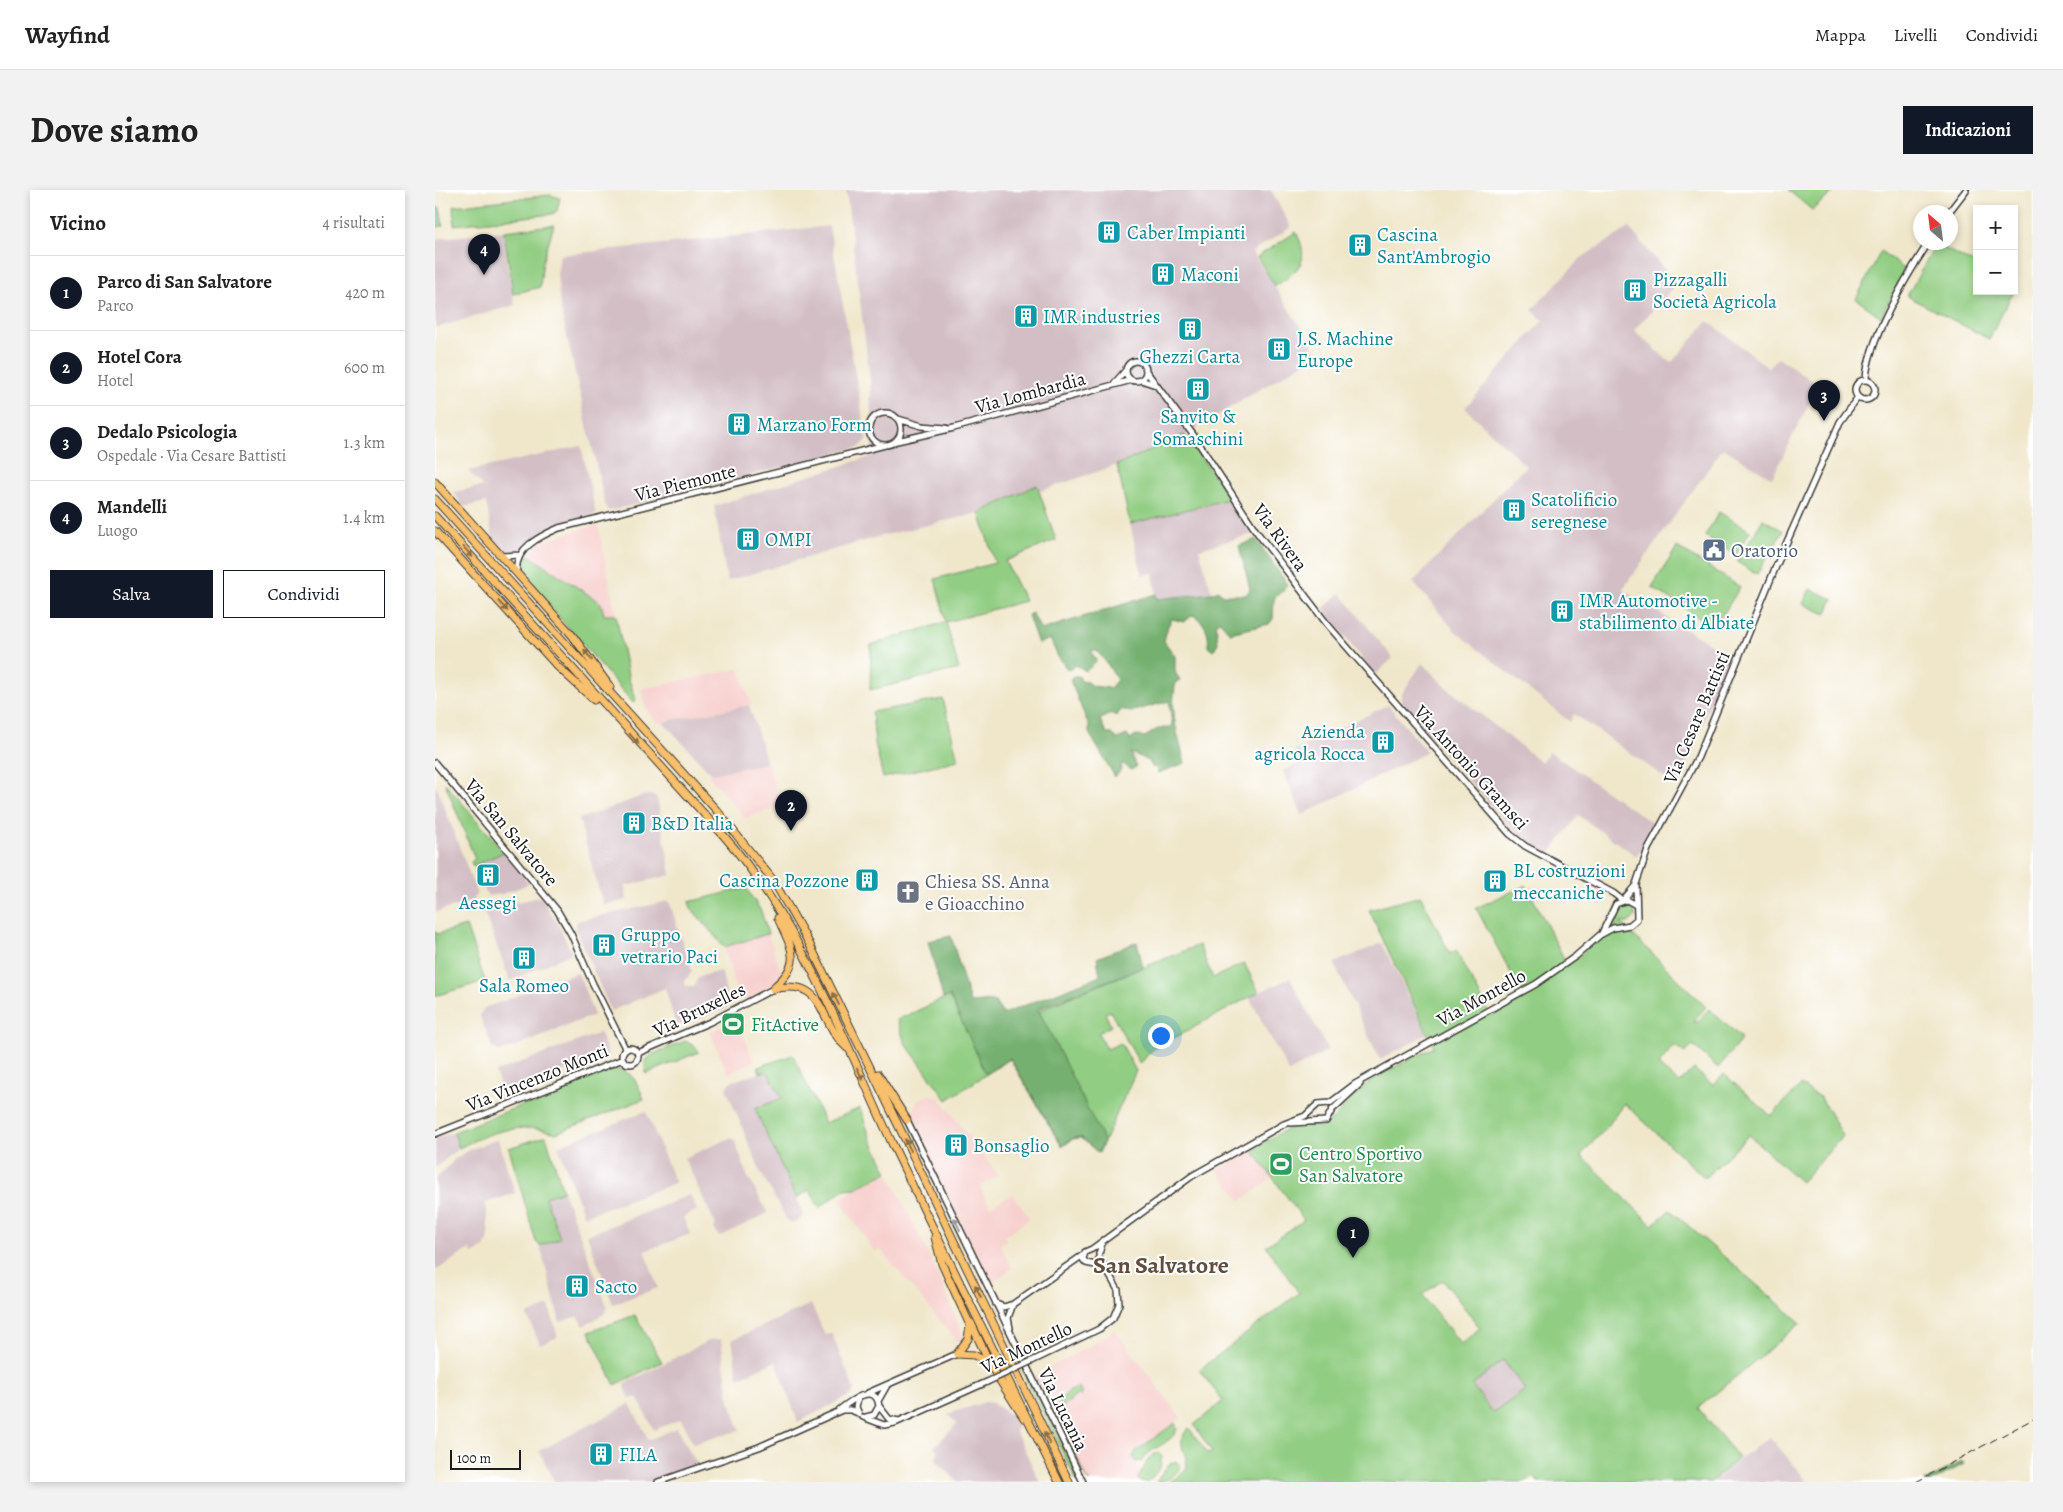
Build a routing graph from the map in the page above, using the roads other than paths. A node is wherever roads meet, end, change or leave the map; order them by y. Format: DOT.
graph roads {
  1 [pos="1966,190"];
  2 [pos="1954,205"];
  3 [pos="1924,250"];
  4 [pos="1126,370"];
  5 [pos="1146,372"];
  6 [pos="1131,380"];
  7 [pos="1141,380"];
  8 [pos="1866,380"];
  9 [pos="1113,385"];
  10 [pos="1156,385"];
  11 [pos="1858,397"];
  12 [pos="898,419"];
  13 [pos="954,428"];
  14 [pos="871,436"];
  15 [pos="897,441"];
  16 [pos="885,445"];
  17 [pos="864,450"];
  18 [pos="435,482"];
  19 [pos="435,499"];
  20 [pos="435,516"];
  21 [pos="435,531"];
  22 [pos="520,555"];
  23 [pos="502,556"];
  24 [pos="517,573"];
  25 [pos="1391,700"];
  26 [pos="626,710"];
  27 [pos="619,721"];
  28 [pos="435,763"];
  29 [pos="1636,884"];
  30 [pos="1613,893"];
  31 [pos="1623,900"];
  32 [pos="1616,904"];
  33 [pos="1637,906"];
  34 [pos="779,910"];
  35 [pos="1612,913"];
  36 [pos="1622,926"];
  37 [pos="1600,935"];
  38 [pos="773,988"];
  39 [pos="861,1048"];
  40 [pos="849,1049"];
  41 [pos="626,1050"];
  42 [pos="638,1053"];
  43 [pos="623,1059"];
  44 [pos="1371,1076"];
  45 [pos="1324,1104"];
  46 [pos="1312,1111"];
  47 [pos="1331,1112"];
  48 [pos="907,1120"];
  49 [pos="1317,1122"];
  50 [pos="1283,1124"];
  51 [pos="435,1134"];
  52 [pos="935,1231"];
  53 [pos="1103,1240"];
  54 [pos="1092,1249"];
  55 [pos="1083,1254"];
  56 [pos="1099,1255"];
  57 [pos="1073,1262"];
  58 [pos="1084,1262"];
  59 [pos="1094,1265"];
  60 [pos="1107,1270"];
  61 [pos="995,1303"];
  62 [pos="1013,1304"];
  63 [pos="968,1318"];
  64 [pos="957,1354"];
  65 [pos="1020,1355"];
  66 [pos="991,1364"];
  67 [pos="887,1387"];
  68 [pos="868,1394"];
  69 [pos="858,1398"];
  70 [pos="879,1403"];
  71 [pos="837,1412"];
  72 [pos="858,1413"];
  73 [pos="863,1417"];
  74 [pos="902,1420"];
  75 [pos="1033,1430"];
  76 [pos="658,1482"];
  77 [pos="1059,1482"];
  78 [pos="1069,1482"];
  79 [pos="1083,1482"];
  1 -- 2 [label="street"];
  3 -- 8 [label="street"];
  4 -- 5 [label="street"];
  4 -- 6 [label="street"];
  4 -- 9 [label="street, Via Lombardia"];
  5 -- 7 [label="street"];
  5 -- 10 [label="street, Via Rivera"];
  6 -- 7 [label="street"];
  6 -- 9 [label="street, Via Lombardia"];
  7 -- 10 [label="street"];
  8 -- 11 [label="street"];
  8 -- 11 [label="street"];
  9 -- 13 [label="street, Via Lombardia"];
  10 -- 25 [label="street, Via Rivera"];
  11 -- 29 [label="street, Via Cesare Battisti"];
  12 -- 13 [label="street, Via Lombardia"];
  12 -- 14 [label="street"];
  12 -- 15 [label="street"];
  13 -- 15 [label="street, Via Lombardia"];
  14 -- 16 [label="street"];
  14 -- 17 [label="street"];
  15 -- 16 [label="street"];
  16 -- 17 [label="street, Via Piemonte"];
  17 -- 22 [label="street, Via Piemonte"];
  18 -- 23 [label="highway"];
  19 -- 26 [label="highway"];
  20 -- 27 [label="highway, one-way"];
  21 -- 27 [label="highway, one-way"];
  22 -- 23 [label="street"];
  22 -- 24 [label="street"];
  23 -- 24 [label="highway"];
  26 -- 24 [label="highway, one-way"];
  25 -- 30 [label="street, Via Antonio Gramsci"];
  39 -- 26 [label="highway, one-way"];
  27 -- 34 [label="highway, one-way"];
  28 -- 41 [label="street, Via San Salvatore"];
  29 -- 31 [label="street, Via Cesare Battisti"];
  29 -- 33 [label="street, Via Cesare Battisti"];
  30 -- 31 [label="street, Via Antonio Gramsci"];
  30 -- 32 [label="street"];
  31 -- 32 [label="street"];
  31 -- 33 [label="street"];
  32 -- 35 [label="street"];
  33 -- 36 [label="street"];
  34 -- 38 [label="highway"];
  34 -- 40 [label="highway"];
  35 -- 36 [label="street"];
  35 -- 37 [label="street, Via Montello"];
  36 -- 37 [label="street, Via Montello"];
  37 -- 44 [label="street, Via Montello"];
  38 -- 40 [label="highway"];
  38 -- 42 [label="street, Via Bruxelles"];
  39 -- 48 [label="highway"];
  78 -- 39 [label="highway, one-way"];
  40 -- 52 [label="highway, one-way"];
  41 -- 42 [label="street"];
  41 -- 43 [label="street"];
  42 -- 43 [label="street"];
  43 -- 51 [label="street, Via Vincenzo Monti"];
  44 -- 45 [label="street, Via Montello"];
  44 -- 47 [label="street, Via Montello"];
  45 -- 46 [label="street"];
  45 -- 47 [label="street"];
  46 -- 49 [label="street"];
  46 -- 50 [label="street"];
  47 -- 49 [label="street"];
  61 -- 48 [label="street, Via Lucania, one-way"];
  49 -- 50 [label="street"];
  50 -- 53 [label="street"];
  52 -- 63 [label="highway"];
  52 -- 75 [label="highway"];
  53 -- 54 [label="street"];
  53 -- 56 [label="street"];
  54 -- 55 [label="street"];
  54 -- 56 [label="street"];
  55 -- 57 [label="street"];
  55 -- 58 [label="street"];
  56 -- 59 [label="street"];
  56 -- 60 [label="street, Via Montello"];
  57 -- 58 [label="street"];
  57 -- 62 [label="street"];
  58 -- 59 [label="street"];
  59 -- 60 [label="street"];
  60 -- 74 [label="street, Via Montello, bridge"];
  61 -- 62 [label="street"];
  61 -- 65 [label="street, Via Lucania"];
  62 -- 65 [label="street, Via Montello"];
  63 -- 64 [label="highway"];
  63 -- 66 [label="highway"];
  64 -- 66 [label="highway"];
  64 -- 67 [label="street, Via Montello"];
  65 -- 79 [label="street, Via Lucania"];
  66 -- 75 [label="highway"];
  67 -- 68 [label="street, Via Montello"];
  67 -- 70 [label="street"];
  68 -- 69 [label="street"];
  68 -- 70 [label="street"];
  69 -- 71 [label="street"];
  69 -- 72 [label="street"];
  70 -- 73 [label="street"];
  70 -- 74 [label="street"];
  71 -- 72 [label="street"];
  71 -- 76 [label="street"];
  72 -- 73 [label="street"];
  73 -- 74 [label="street, Via Montello"];
  75 -- 77 [label="highway"];
}
